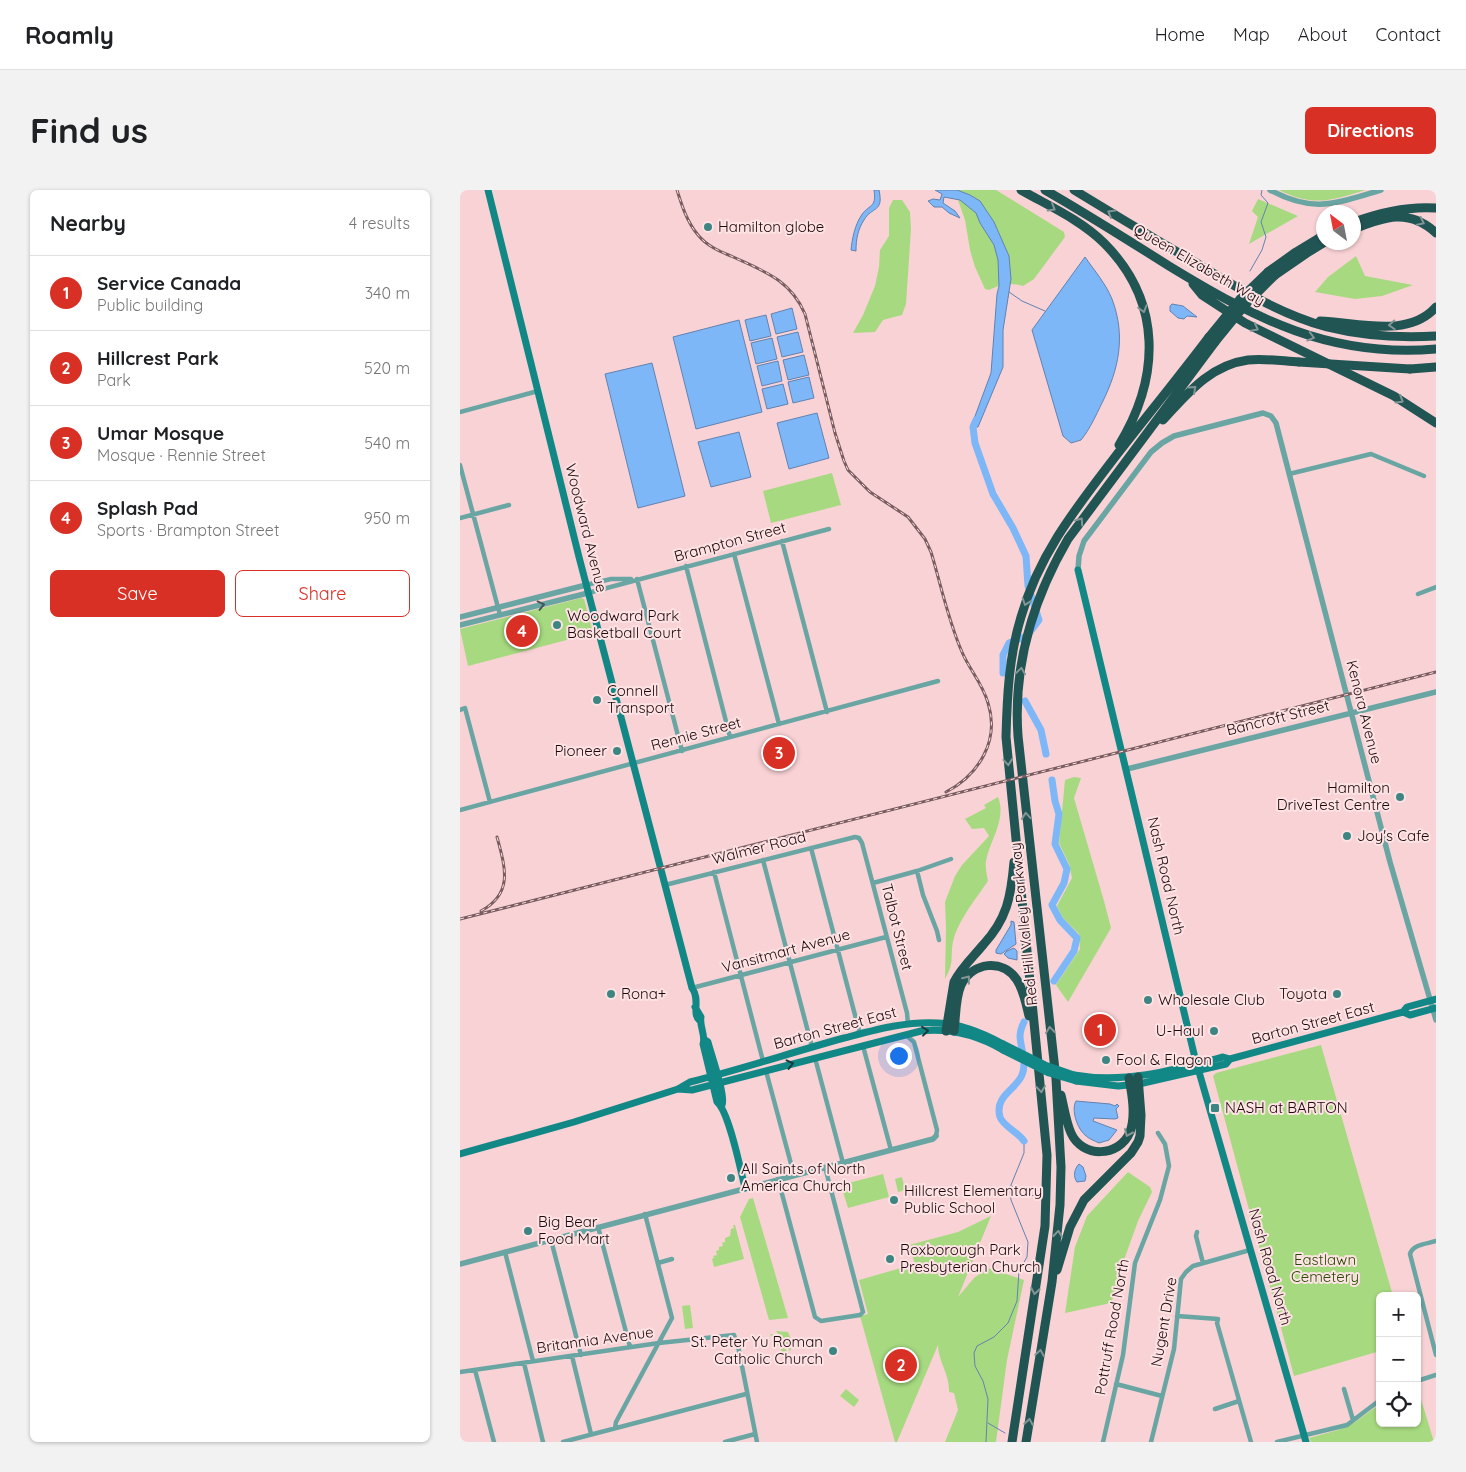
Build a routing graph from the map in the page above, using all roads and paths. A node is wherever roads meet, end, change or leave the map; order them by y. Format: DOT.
graph roads {
  1 [pos="488,190"];
  2 [pos="1021,190"];
  3 [pos="1045,190"];
  4 [pos="1074,190"];
  5 [pos="1270,190"];
  6 [pos="1380,190"];
  7 [pos="1436,208"];
  8 [pos="1361,220"];
  9 [pos="1361,226"];
  10 [pos="1436,232"];
  11 [pos="1316,240"];
  12 [pos="1316,247"];
  13 [pos="1272,274"];
  14 [pos="1188,278"];
  15 [pos="1436,307"];
  16 [pos="1307,320"];
  17 [pos="1436,336"];
  18 [pos="1212,340"];
  19 [pos="1436,349"];
  20 [pos="1436,368"];
  21 [pos="538,390"];
  22 [pos="460,412"];
  23 [pos="1267,413"];
  24 [pos="1436,424"];
  25 [pos="1146,435"];
  26 [pos="460,465"];
  27 [pos="1104,471"];
  28 [pos="1289,474"];
  29 [pos="1424,476"];
  30 [pos="509,505"];
  31 [pos="474,515"];
  32 [pos="460,518"];
  33 [pos="829,529"];
  34 [pos="782,541"];
  35 [pos="734,554"];
  36 [pos="686,566"];
  37 [pos="1078,570"];
  38 [pos="637,579"];
  39 [pos="1436,587"];
  40 [pos="587,589"];
  41 [pos="1418,594"];
  42 [pos="498,608"];
  43 [pos="500,615"];
  44 [pos="460,617"];
  45 [pos="460,625"];
  46 [pos="938,681"];
  47 [pos="1436,692"];
  48 [pos="462,709"];
  49 [pos="827,712"];
  50 [pos="1350,712"];
  51 [pos="780,724"];
  52 [pos="730,737"];
  53 [pos="682,751"];
  54 [pos="634,764"];
  55 [pos="1127,769"];
  56 [pos="490,802"];
  57 [pos="460,810"];
  58 [pos="859,838"];
  59 [pos="811,848"];
  60 [pos="1016,853"];
  61 [pos="951,859"];
  62 [pos="763,860"];
  63 [pos="917,871"];
  64 [pos="714,872"];
  65 [pos="873,883"];
  66 [pos="665,885"];
  67 [pos="886,937"];
  68 [pos="938,940"];
  69 [pos="838,950"];
  70 [pos="789,962"];
  71 [pos="740,975"];
  72 [pos="692,988"];
  73 [pos="1433,1000"];
  74 [pos="1434,1008"];
  75 [pos="1403,1012"];
  76 [pos="1436,1020"];
  77 [pos="908,1024"];
  78 [pos="950,1028"];
  79 [pos="860,1034"];
  80 [pos="905,1035"];
  81 [pos="889,1039"];
  82 [pos="1036,1040"];
  83 [pos="863,1046"];
  84 [pos="812,1047"];
  85 [pos="842,1050"];
  86 [pos="815,1058"];
  87 [pos="763,1061"];
  88 [pos="1198,1068"];
  89 [pos="766,1071"];
  90 [pos="714,1075"];
  91 [pos="1056,1078"];
  92 [pos="1134,1081"];
  93 [pos="716,1084"];
  94 [pos="678,1089"];
  95 [pos="1158,1132"];
  96 [pos="936,1136"];
  97 [pos="890,1150"];
  98 [pos="460,1154"];
  99 [pos="843,1163"];
  100 [pos="825,1167"];
  101 [pos="794,1176"];
  102 [pos="778,1179"];
  103 [pos="745,1188"];
  104 [pos="645,1214"];
  105 [pos="598,1227"];
  106 [pos="1198,1232"];
  107 [pos="551,1240"];
  108 [pos="1436,1241"];
  109 [pos="1250,1250"];
  110 [pos="505,1252"];
  111 [pos="672,1259"];
  112 [pos="658,1263"];
  113 [pos="1203,1263"];
  114 [pos="460,1264"];
  115 [pos="1052,1282"];
  116 [pos="1177,1316"];
  117 [pos="659,1344"];
  118 [pos="630,1348"];
  119 [pos="581,1355"];
  120 [pos="1436,1355"];
  121 [pos="572,1356"];
  122 [pos="533,1361"];
  123 [pos="524,1363"];
  124 [pos="475,1370"];
  125 [pos="460,1372"];
  126 [pos="1436,1375"];
  127 [pos="1421,1380"];
  128 [pos="1116,1384"];
  129 [pos="1344,1389"];
  130 [pos="746,1394"];
  131 [pos="1162,1396"];
  132 [pos="1239,1401"];
  133 [pos="1376,1403"];
  134 [pos="1214,1409"];
  135 [pos="1353,1420"];
  136 [pos="616,1428"];
  137 [pos="591,1434"];
  138 [pos="755,1434"];
  139 [pos="1305,1439"];
  140 [pos="494,1442"];
  141 [pos="543,1442"];
  142 [pos="563,1442"];
  143 [pos="725,1442"];
  144 [pos="757,1442"];
  145 [pos="1012,1442"];
  146 [pos="1026,1442"];
  147 [pos="1102,1442"];
  148 [pos="1151,1442"];
  149 [pos="1251,1442"];
  150 [pos="1277,1442"];
  1 -- 21 [label="main road, Woodward Avenue"];
  2 -- 27 [label="highway, one-way"];
  3 -- 14 [label="highway, Queen Elizabeth Way"];
  16 -- 4 [label="highway, Queen Elizabeth Way, one-way"];
  5 -- 6 [label="street"];
  7 -- 8 [label="highway"];
  9 -- 10 [label="highway, one-way"];
  11 -- 13 [label="highway"];
  12 -- 13 [label="highway"];
  13 -- 18 [label="highway, bridge"];
  14 -- 19 [label="highway, Queen Elizabeth Way, one-way"];
  14 -- 24 [label="highway, one-way"];
  15 -- 16 [label="highway, one-way"];
  16 -- 17 [label="highway, Queen Elizabeth Way"];
  18 -- 25 [label="highway"];
  18 -- 27 [label="highway"];
  25 -- 20 [label="highway, one-way, bridge"];
  21 -- 22 [label="street"];
  21 -- 40 [label="main road, Woodward Avenue"];
  23 -- 28 [label="street, Kenora Avenue"];
  23 -- 37 [label="street, Nash Road North"];
  91 -- 25 [label="highway, Red Hill Valley Parkway, one-way"];
  26 -- 31 [label="street"];
  27 -- 60 [label="highway, Red Hill Valley Parkway, one-way"];
  28 -- 29 [label="street"];
  28 -- 50 [label="street, Kenora Avenue"];
  30 -- 31 [label="street"];
  31 -- 32 [label="street"];
  31 -- 42 [label="street"];
  33 -- 34 [label="street, Brampton Street"];
  34 -- 35 [label="street, Brampton Street"];
  34 -- 49 [label="street"];
  35 -- 36 [label="street, Brampton Street"];
  35 -- 51 [label="street"];
  36 -- 38 [label="street, Brampton Street"];
  36 -- 52 [label="street"];
  37 -- 55 [label="main road, Nash Road North"];
  38 -- 40 [label="street, Brampton Street"];
  38 -- 40 [label="street, Brampton Street"];
  38 -- 53 [label="street"];
  39 -- 41 [label="street"];
  40 -- 42 [label="street, Brampton Street"];
  43 -- 40 [label="street, Brampton Street, one-way"];
  40 -- 54 [label="main road, Woodward Avenue"];
  42 -- 43 [label="street"];
  42 -- 44 [label="street, Brampton Street"];
  43 -- 45 [label="street, Brampton Street"];
  46 -- 49 [label="street, Rennie Street"];
  47 -- 50 [label="street, Bancroft Street"];
  48 -- 56 [label="street"];
  49 -- 51 [label="street, Rennie Street"];
  50 -- 55 [label="street, Bancroft Street"];
  50 -- 73 [label="street, Kenora Avenue"];
  51 -- 52 [label="street, Rennie Street"];
  52 -- 53 [label="street, Rennie Street"];
  53 -- 54 [label="street, Rennie Street"];
  54 -- 56 [label="street, Rennie Street"];
  54 -- 66 [label="main road, Woodward Avenue"];
  55 -- 88 [label="main road, Nash Road North"];
  56 -- 57 [label="street, Rennie Street"];
  58 -- 59 [label="street, Walmer Road"];
  58 -- 65 [label="street, Talbot Street"];
  59 -- 62 [label="street, Walmer Road"];
  59 -- 69 [label="street"];
  60 -- 78 [label="highway"];
  60 -- 82 [label="highway, Red Hill Valley Parkway"];
  61 -- 63 [label="street"];
  62 -- 64 [label="street, Walmer Road"];
  62 -- 70 [label="street"];
  63 -- 65 [label="street"];
  63 -- 68 [label="street"];
  64 -- 66 [label="street, Walmer Road"];
  64 -- 71 [label="street"];
  65 -- 67 [label="street, Talbot Street"];
  66 -- 72 [label="main road, Woodward Avenue"];
  67 -- 69 [label="street, Vansitmart Avenue"];
  67 -- 77 [label="street, Talbot Street"];
  69 -- 70 [label="street, Vansitmart Avenue"];
  69 -- 79 [label="street"];
  70 -- 71 [label="street, Vansitmart Avenue"];
  70 -- 84 [label="street"];
  71 -- 72 [label="street, Vansitmart Avenue"];
  71 -- 87 [label="street"];
  72 -- 90 [label="main road, Woodward Avenue"];
  73 -- 74 [label="street, Kenora Avenue"];
  73 -- 75 [label="main road, Barton Street East"];
  74 -- 75 [label="main road, Barton Street East"];
  74 -- 76 [label="street, Kenora Avenue"];
  75 -- 88 [label="main road, Barton Street East"];
  77 -- 78 [label="main road, Barton Street East"];
  77 -- 79 [label="main road, Barton Street East"];
  80 -- 78 [label="main road, Barton Street East, one-way"];
  78 -- 82 [label="highway, one-way"];
  78 -- 92 [label="main road, Barton Street East, bridge"];
  79 -- 81 [label="main road"];
  79 -- 84 [label="main road, Barton Street East"];
  79 -- 85 [label="main road"];
  80 -- 81 [label="main road, Barton Street East"];
  80 -- 96 [label="street"];
  81 -- 83 [label="main road, Barton Street East"];
  82 -- 145 [label="highway, Red Hill Valley Parkway, one-way"];
  83 -- 85 [label="main road, Barton Street East"];
  83 -- 97 [label="street"];
  84 -- 87 [label="main road, Barton Street East"];
  85 -- 86 [label="main road, Barton Street East"];
  89 -- 86 [label="main road, Barton Street East, one-way"];
  86 -- 99 [label="street"];
  87 -- 90 [label="main road, Barton Street East"];
  88 -- 92 [label="main road, Barton Street East"];
  88 -- 109 [label="main road, Nash Road North"];
  89 -- 93 [label="main road, Barton Street East"];
  89 -- 101 [label="street"];
  90 -- 93 [label="main road, Woodward Avenue"];
  90 -- 94 [label="main road, Barton Street East"];
  92 -- 91 [label="highway, one-way"];
  115 -- 91 [label="highway, Red Hill Valley Parkway, one-way"];
  92 -- 115 [label="highway"];
  93 -- 94 [label="main road, Barton Street East"];
  93 -- 103 [label="main road, Woodward Avenue"];
  94 -- 98 [label="main road, Barton Street East"];
  95 -- 128 [label="street, Pottruff Road North"];
  96 -- 97 [label="street"];
  97 -- 99 [label="street"];
  99 -- 100 [label="street"];
  100 -- 101 [label="street"];
  100 -- 102 [label="street"];
  101 -- 102 [label="street"];
  102 -- 103 [label="street"];
  103 -- 104 [label="street"];
  104 -- 105 [label="street"];
  104 -- 112 [label="street"];
  105 -- 107 [label="street"];
  105 -- 118 [label="street"];
  106 -- 113 [label="street"];
  107 -- 110 [label="street"];
  107 -- 119 [label="street"];
  108 -- 120 [label="street"];
  109 -- 113 [label="street, Nugent Drive"];
  109 -- 139 [label="main road, Nash Road North"];
  110 -- 114 [label="street"];
  110 -- 122 [label="street"];
  111 -- 112 [label="street"];
  112 -- 117 [label="street"];
  113 -- 116 [label="street, Nugent Drive"];
  146 -- 115 [label="highway, Red Hill Valley Parkway, one-way"];
  116 -- 131 [label="street, Nugent Drive"];
  116 -- 132 [label="street"];
  117 -- 118 [label="street, Britannia Avenue"];
  117 -- 130 [label="street, Britannia Avenue"];
  117 -- 136 [label="street"];
  118 -- 119 [label="street, Britannia Avenue"];
  119 -- 121 [label="street, Britannia Avenue"];
  121 -- 122 [label="street, Britannia Avenue"];
  121 -- 137 [label="street"];
  122 -- 123 [label="street, Britannia Avenue"];
  123 -- 124 [label="street, Britannia Avenue"];
  123 -- 141 [label="street"];
  124 -- 125 [label="street, Britannia Avenue"];
  124 -- 140 [label="street"];
  126 -- 127 [label="street"];
  128 -- 131 [label="street"];
  128 -- 147 [label="street, Pottruff Road North"];
  129 -- 135 [label="street"];
  130 -- 136 [label="street"];
  130 -- 138 [label="street"];
  131 -- 148 [label="street, Nugent Drive"];
  132 -- 134 [label="street"];
  132 -- 149 [label="street"];
  133 -- 135 [label="street"];
  135 -- 139 [label="street"];
  136 -- 137 [label="street"];
  137 -- 142 [label="street"];
  138 -- 143 [label="street"];
  138 -- 144 [label="street"];
  139 -- 150 [label="street"];
}
